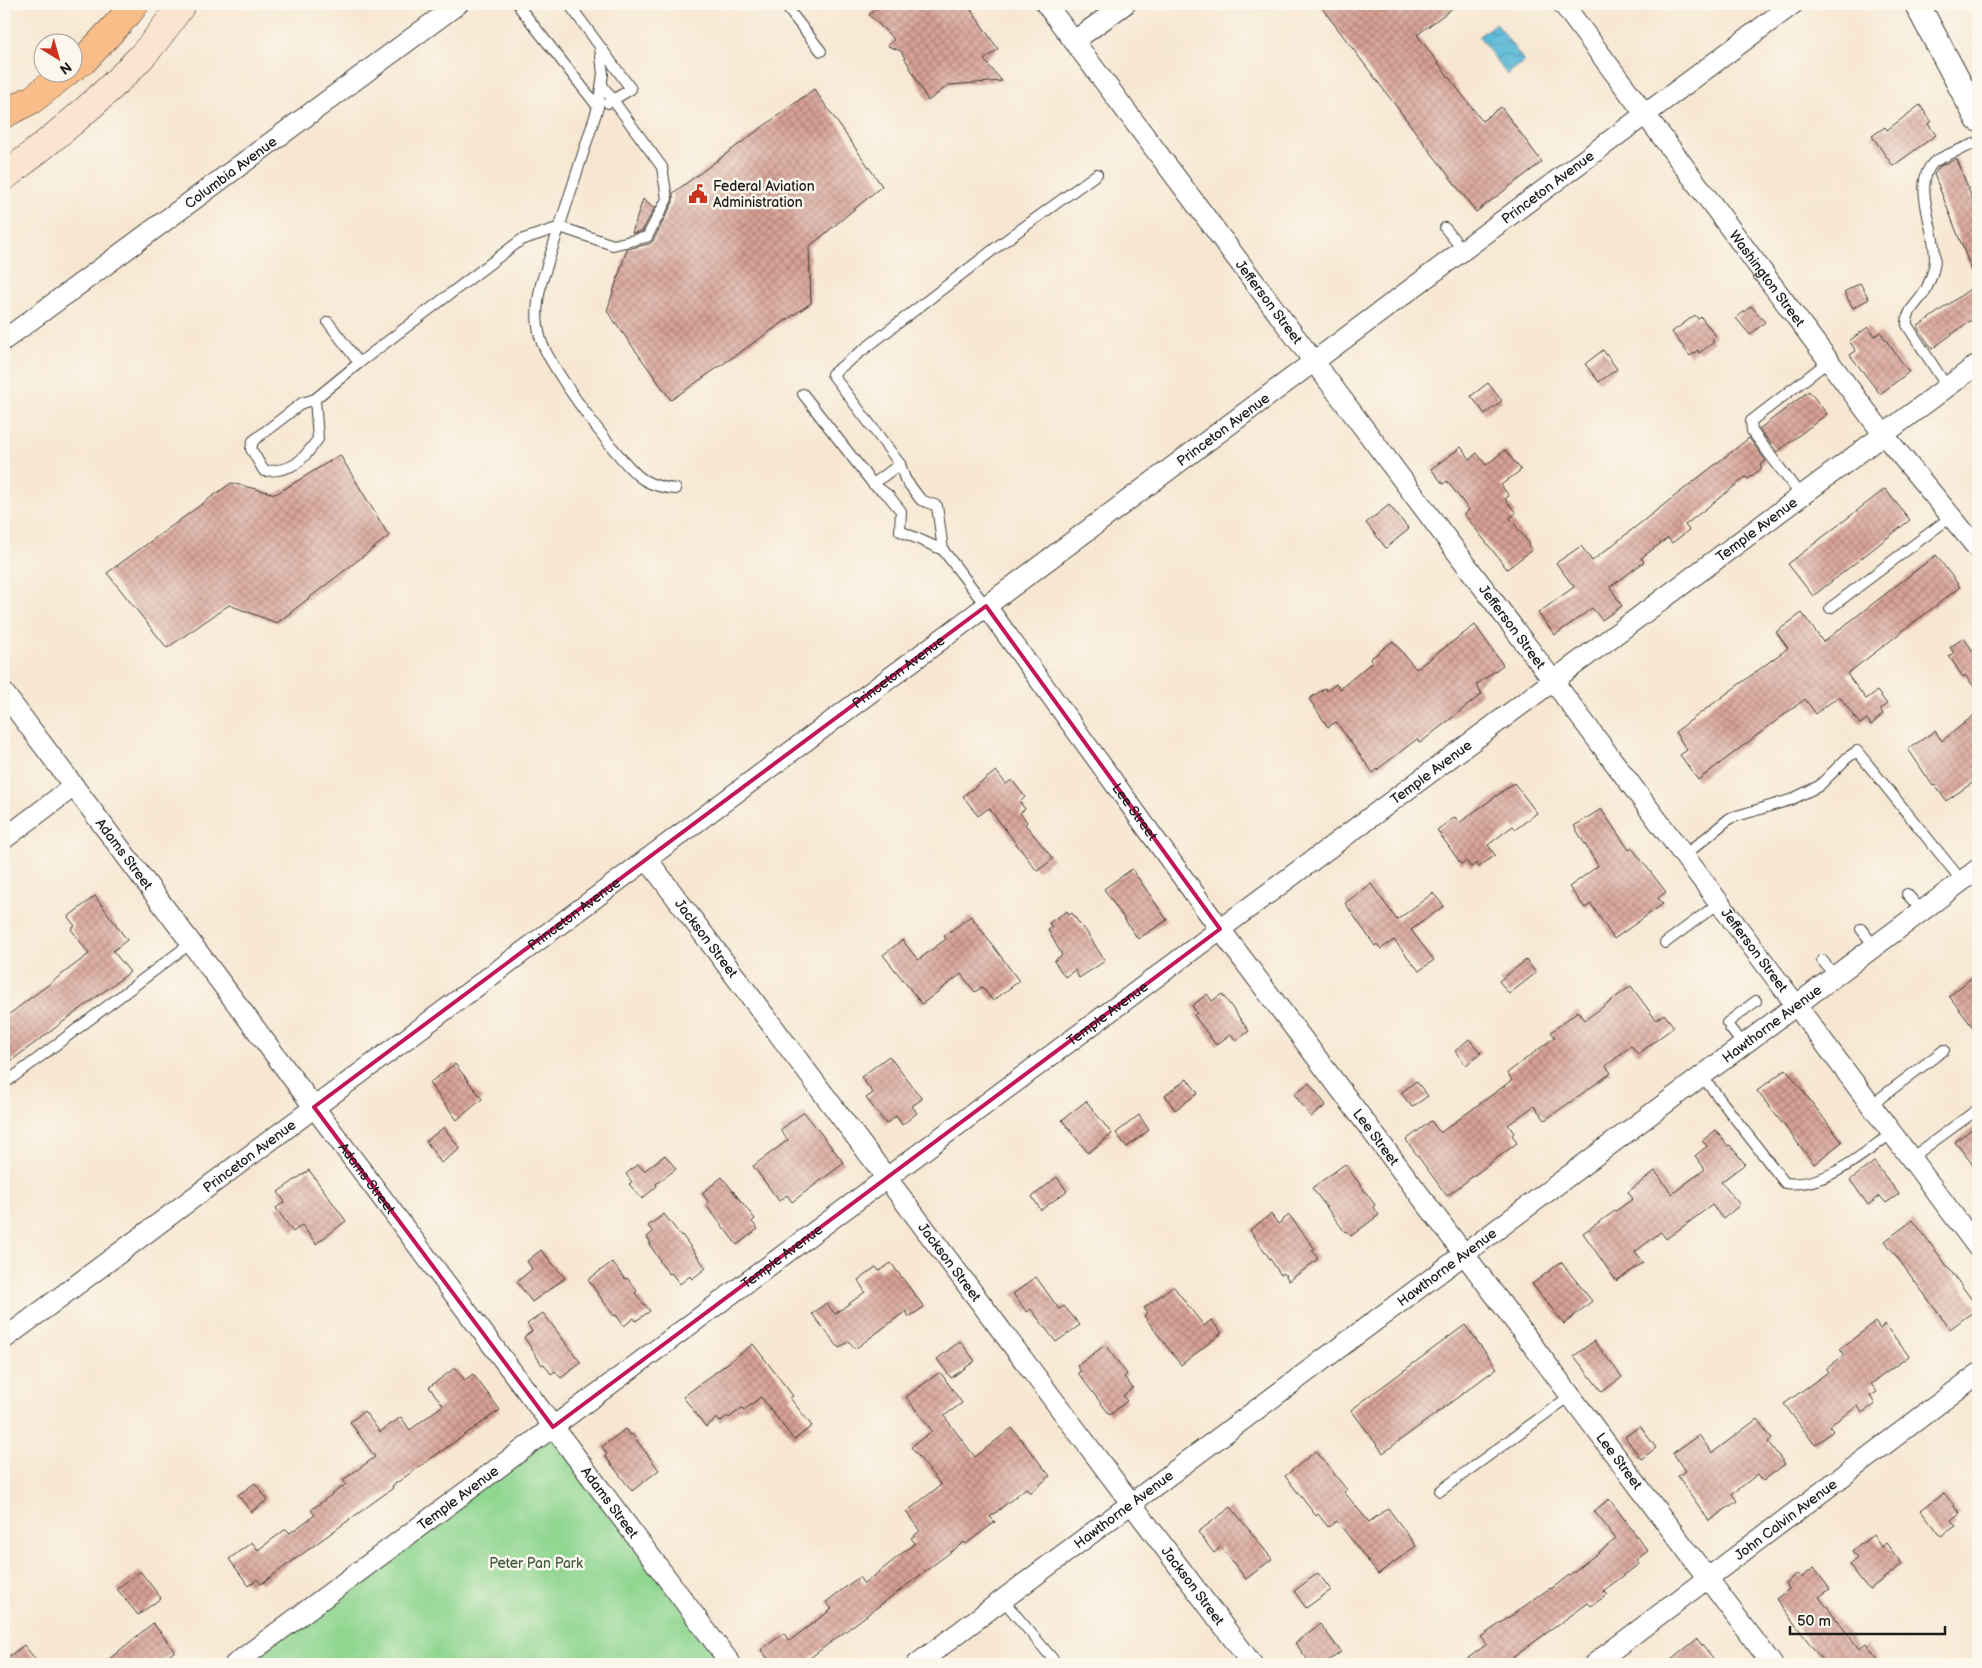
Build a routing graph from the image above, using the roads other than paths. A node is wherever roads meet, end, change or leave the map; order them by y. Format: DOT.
graph roads {
  1 [pos="134,4"];
  2 [pos="182,4"];
  3 [pos="458,4"];
  4 [pos="520,4"];
  5 [pos="569,4"];
  6 [pos="784,4"];
  7 [pos="1046,4"];
  8 [pos="1125,4"];
  9 [pos="1563,4"];
  10 [pos="1792,4"];
  11 [pos="1917,4"];
  12 [pos="1074,41"];
  13 [pos="600,47"];
  14 [pos="821,51"];
  15 [pos="82,61"];
  16 [pos="54,82"];
  17 [pos="602,85"];
  18 [pos="614,101"];
  19 [pos="598,108"];
  20 [pos="4,114"];
  21 [pos="1645,114"];
  22 [pos="1978,120"];
  23 [pos="1978,142"];
  24 [pos="1097,174"];
  25 [pos="4,177"];
  26 [pos="560,227"];
  27 [pos="1445,228"];
  28 [pos="1463,250"];
  29 [pos="328,322"];
  30 [pos="4,340"];
  31 [pos="1314,361"];
  32 [pos="1829,361"];
  33 [pos="359,363"];
  34 [pos="1978,364"];
  35 [pos="1947,387"];
  36 [pos="803,394"];
  37 [pos="315,399"];
  38 [pos="1884,435"];
  39 [pos="900,464"];
  40 [pos="872,484"];
  41 [pos="676,489"];
  42 [pos="1801,496"];
  43 [pos="1952,516"];
  44 [pos="1978,549"];
  45 [pos="943,550"];
  46 [pos="986,606"];
  47 [pos="1830,608"];
  48 [pos="1553,681"];
  49 [pos="4,693"];
  50 [pos="74,786"];
  51 [pos="4,839"];
  52 [pos="1684,856"];
  53 [pos="647,859"];
  54 [pos="1978,869"];
  55 [pos="1962,881"];
  56 [pos="1908,894"];
  57 [pos="1719,903"];
  58 [pos="1922,911"];
  59 [pos="1220,929"];
  60 [pos="1861,929"];
  61 [pos="191,943"];
  62 [pos="1665,943"];
  63 [pos="1875,947"];
  64 [pos="1822,960"];
  65 [pos="1835,976"];
  66 [pos="1756,1001"];
  67 [pos="1796,1006"];
  68 [pos="1743,1045"];
  69 [pos="1944,1050"];
  70 [pos="1702,1076"];
  71 [pos="4,1084"];
  72 [pos="1871,1105"];
  73 [pos="314,1107"];
  74 [pos="1978,1109"];
  75 [pos="1892,1133"];
  76 [pos="1911,1158"];
  77 [pos="886,1178"];
  78 [pos="1978,1248"];
  79 [pos="1464,1254"];
  80 [pos="4,1339"];
  81 [pos="1978,1374"];
  82 [pos="1570,1396"];
  83 [pos="553,1427"];
  84 [pos="1440,1491"];
  85 [pos="1131,1504"];
  86 [pos="1707,1579"];
  87 [pos="1003,1600"];
  88 [pos="235,1664"];
  89 [pos="732,1664"];
  90 [pos="917,1664"];
  91 [pos="1056,1664"];
  92 [pos="1252,1664"];
  93 [pos="1594,1664"];
  94 [pos="1772,1664"];
  1 -- 15 [label="highway"];
  2 -- 25 [label="main road"];
  3 -- 30 [label="street, Columbia Avenue"];
  4 -- 19 [label="lane"];
  5 -- 13 [label="lane"];
  6 -- 14 [label="lane"];
  7 -- 12 [label="street, Jefferson Street"];
  8 -- 12 [label="street"];
  9 -- 21 [label="street, Washington Street"];
  10 -- 21 [label="street, Princeton Avenue"];
  11 -- 22 [label="street"];
  12 -- 31 [label="street, Jefferson Street"];
  13 -- 17 [label="lane"];
  13 -- 18 [label="lane"];
  16 -- 20 [label="highway"];
  17 -- 18 [label="lane"];
  17 -- 19 [label="lane"];
  18 -- 19 [label="lane"];
  18 -- 26 [label="lane"];
  19 -- 26 [label="lane"];
  21 -- 28 [label="street, Princeton Avenue"];
  21 -- 32 [label="street, Washington Street"];
  23 -- 35 [label="lane"];
  24 -- 39 [label="lane"];
  26 -- 33 [label="lane"];
  26 -- 41 [label="lane"];
  27 -- 28 [label="lane"];
  28 -- 31 [label="street, Princeton Avenue"];
  29 -- 33 [label="lane"];
  31 -- 46 [label="street, Princeton Avenue"];
  31 -- 48 [label="street, Jefferson Street"];
  32 -- 38 [label="street, Washington Street"];
  32 -- 42 [label="lane"];
  33 -- 37 [label="lane"];
  34 -- 35 [label="street, Temple Avenue"];
  35 -- 38 [label="street, Temple Avenue"];
  36 -- 40 [label="lane"];
  37 -- 37 [label="lane"];
  38 -- 42 [label="street, Temple Avenue"];
  38 -- 43 [label="street, Washington Street"];
  39 -- 40 [label="lane"];
  39 -- 45 [label="lane"];
  40 -- 45 [label="lane"];
  42 -- 48 [label="street, Temple Avenue"];
  43 -- 44 [label="street, Washington Street"];
  43 -- 47 [label="lane"];
  45 -- 46 [label="lane"];
  46 -- 53 [label="street, Princeton Avenue"];
  46 -- 59 [label="street, Lee Street"];
  48 -- 52 [label="street, Jefferson Street"];
  48 -- 59 [label="street, Temple Avenue"];
  49 -- 50 [label="street, Adams Street"];
  50 -- 51 [label="street"];
  50 -- 61 [label="street, Adams Street"];
  52 -- 55 [label="lane"];
  52 -- 57 [label="street, Jefferson Street"];
  53 -- 73 [label="street, Princeton Avenue"];
  53 -- 77 [label="street, Jackson Street"];
  54 -- 55 [label="street, Hawthorne Avenue"];
  55 -- 58 [label="street, Hawthorne Avenue"];
  56 -- 58 [label="lane"];
  57 -- 62 [label="lane"];
  57 -- 67 [label="street, Jefferson Street"];
  58 -- 63 [label="street, Hawthorne Avenue"];
  59 -- 77 [label="street, Temple Avenue"];
  59 -- 79 [label="street, Lee Street"];
  60 -- 63 [label="lane"];
  61 -- 71 [label="lane"];
  61 -- 73 [label="street, Adams Street"];
  63 -- 65 [label="street, Hawthorne Avenue"];
  64 -- 65 [label="lane"];
  65 -- 67 [label="street, Hawthorne Avenue"];
  66 -- 68 [label="lane"];
  67 -- 68 [label="street, Hawthorne Avenue"];
  67 -- 72 [label="street, Jefferson Street"];
  68 -- 70 [label="street, Hawthorne Avenue"];
  69 -- 72 [label="lane"];
  70 -- 75 [label="lane"];
  70 -- 79 [label="street, Hawthorne Avenue"];
  72 -- 75 [label="street, Jefferson Street"];
  73 -- 80 [label="street, Princeton Avenue"];
  73 -- 83 [label="street, Adams Street"];
  74 -- 76 [label="lane"];
  75 -- 76 [label="street, Jefferson Street"];
  76 -- 78 [label="street, Jefferson Street"];
  77 -- 83 [label="street, Temple Avenue"];
  77 -- 85 [label="street, Jackson Street"];
  79 -- 82 [label="street, Lee Street"];
  79 -- 85 [label="street, Hawthorne Avenue"];
  81 -- 86 [label="street, John Calvin Avenue"];
  82 -- 84 [label="lane"];
  82 -- 86 [label="street, Lee Street"];
  83 -- 88 [label="street, Temple Avenue"];
  83 -- 89 [label="street, Adams Street"];
  85 -- 87 [label="street, Hawthorne Avenue"];
  85 -- 92 [label="street, Jackson Street"];
  86 -- 93 [label="street, John Calvin Avenue"];
  86 -- 94 [label="street, Lee Street"];
  87 -- 90 [label="street, Hawthorne Avenue"];
  87 -- 91 [label="lane"];
}
